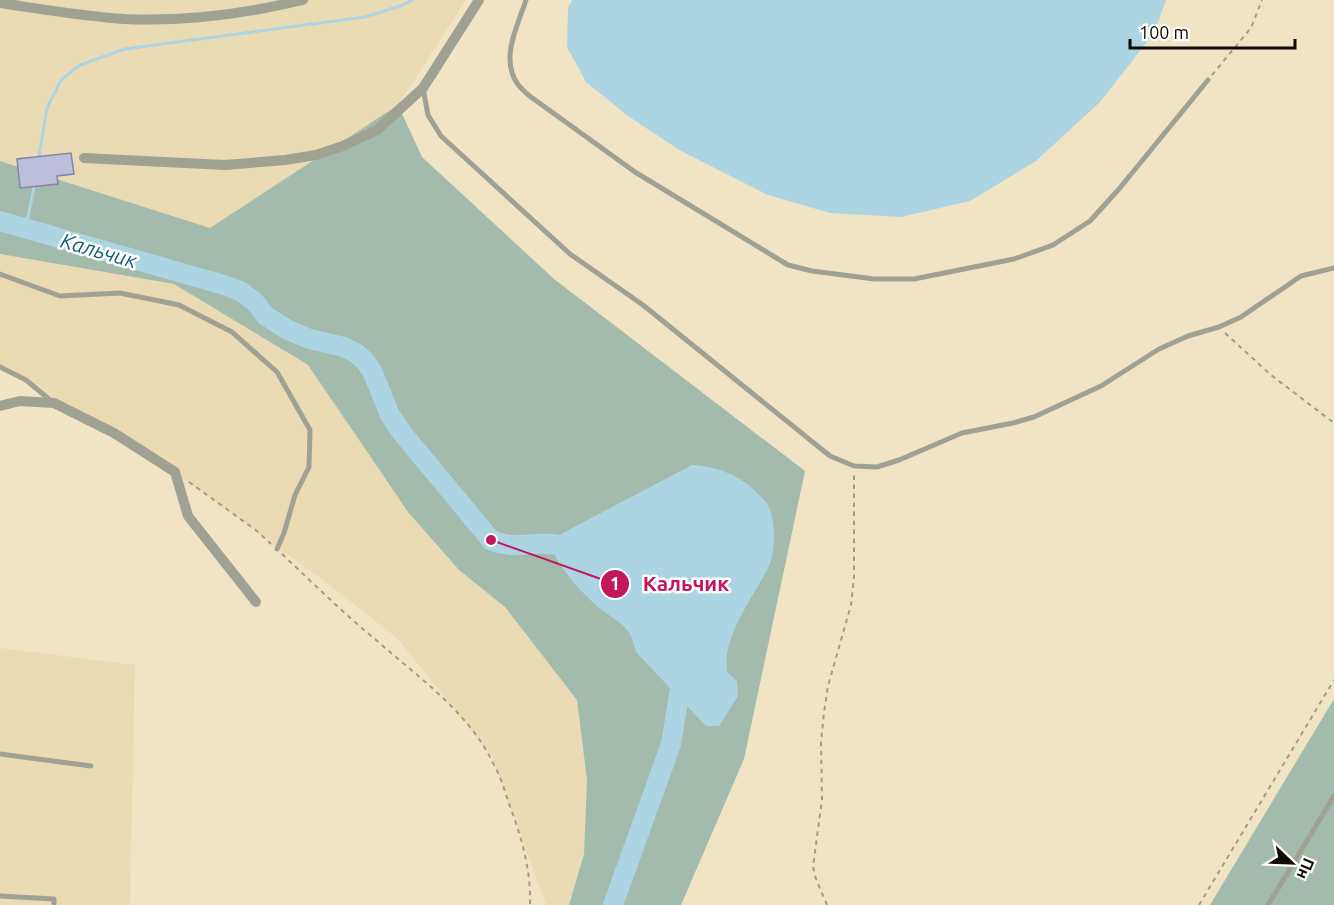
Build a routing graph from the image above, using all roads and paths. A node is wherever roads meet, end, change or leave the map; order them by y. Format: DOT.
graph roads {
  1 [pos="303,0"];
  2 [pos="479,0"];
  3 [pos="526,0"];
  4 [pos="1262,0"];
  5 [pos="0,3"];
  6 [pos="1208,80"];
  7 [pos="423,88"];
  8 [pos="84,158"];
  9 [pos="1334,268"];
  10 [pos="0,274"];
  11 [pos="1220,327"];
  12 [pos="0,367"];
  13 [pos="54,403"];
  14 [pos="0,406"];
  15 [pos="1334,423"];
  16 [pos="854,466"];
  17 [pos="175,472"];
  18 [pos="277,549"];
  19 [pos="256,602"];
  20 [pos="1334,680"];
  21 [pos="0,754"];
  22 [pos="91,766"];
  23 [pos="1334,796"];
  24 [pos="0,896"];
  25 [pos="54,905"];
  26 [pos="530,905"];
  27 [pos="827,905"];
  28 [pos="1199,905"];
  29 [pos="1268,905"];
  1 -- 5 [label="street"];
  2 -- 7 [label="street"];
  3 -- 6 [label="lane"];
  4 -- 6 [label="path"];
  7 -- 8 [label="street"];
  7 -- 16 [label="lane"];
  9 -- 11 [label="lane"];
  10 -- 18 [label="lane"];
  11 -- 15 [label="path"];
  11 -- 16 [label="lane"];
  12 -- 13 [label="lane"];
  13 -- 14 [label="street"];
  13 -- 17 [label="street"];
  16 -- 27 [label="path"];
  17 -- 18 [label="path"];
  17 -- 19 [label="street"];
  18 -- 26 [label="path"];
  20 -- 28 [label="path"];
  21 -- 22 [label="lane"];
  23 -- 29 [label="lane"];
  24 -- 25 [label="lane"];
}
